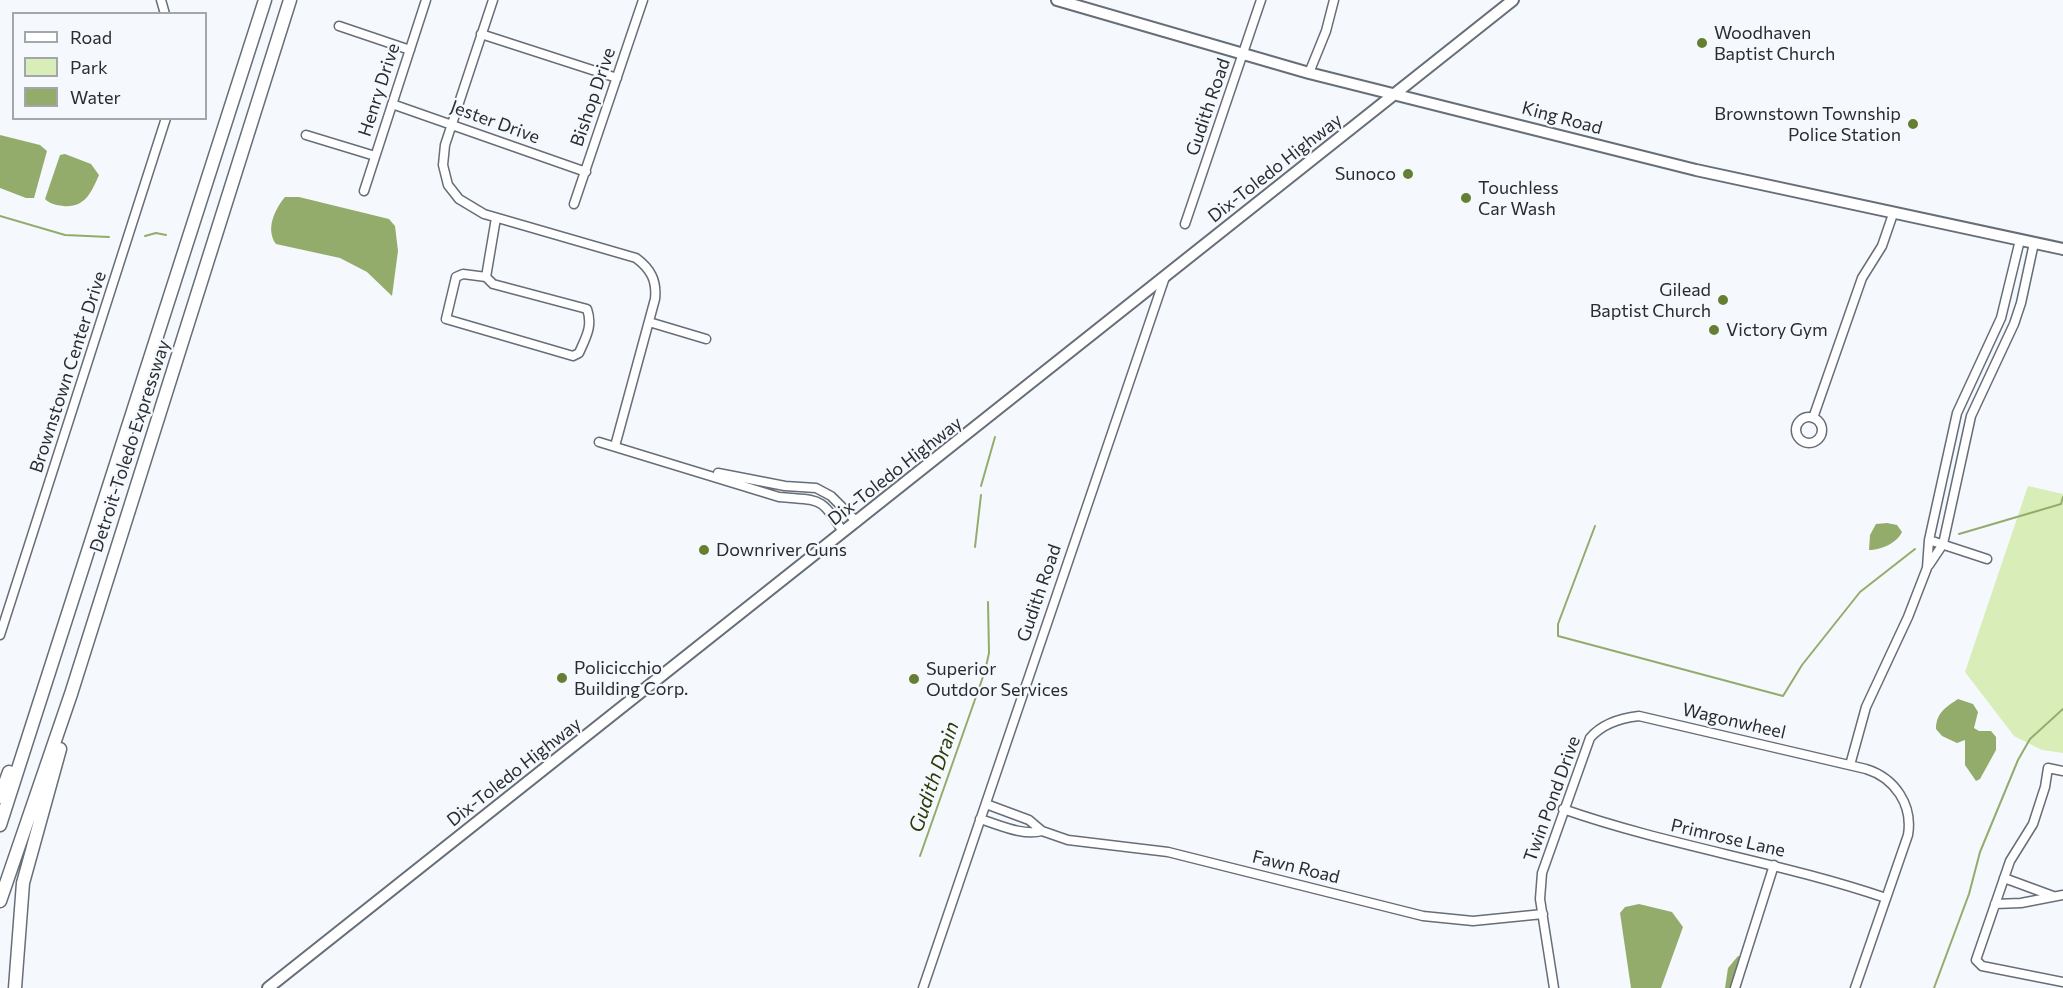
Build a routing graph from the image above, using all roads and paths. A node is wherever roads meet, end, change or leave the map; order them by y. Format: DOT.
graph roads {
  1 [pos="265,0"];
  2 [pos="290,0"];
  3 [pos="426,0"];
  4 [pos="493,0"];
  5 [pos="643,0"];
  6 [pos="1057,0"];
  7 [pos="1261,0"];
  8 [pos="1334,0"];
  9 [pos="1513,0"];
  10 [pos="339,27"];
  11 [pos="482,34"];
  12 [pos="410,50"];
  13 [pos="1243,54"];
  14 [pos="1309,73"];
  15 [pos="617,78"];
  16 [pos="1395,94"];
  17 [pos="392,104"];
  18 [pos="165,120"];
  19 [pos="452,126"];
  20 [pos="306,135"];
  21 [pos="375,156"];
  22 [pos="586,172"];
  23 [pos="364,191"];
  24 [pos="574,204"];
  25 [pos="1893,214"];
  26 [pos="496,218"];
  27 [pos="1185,224"];
  28 [pos="2020,240"];
  29 [pos="2034,243"];
  30 [pos="2063,249"];
  31 [pos="486,277"];
  32 [pos="1165,277"];
  33 [pos="2001,318"];
  34 [pos="649,322"];
  35 [pos="2014,324"];
  36 [pos="706,339"];
  37 [pos="1970,384"];
  38 [pos="1982,390"];
  39 [pos="1813,418"];
  40 [pos="599,442"];
  41 [pos="615,446"];
  42 [pos="1947,454"];
  43 [pos="1961,457"];
  44 [pos="695,470"];
  45 [pos="754,479"];
  46 [pos="785,486"];
  47 [pos="751,489"];
  48 [pos="784,497"];
  49 [pos="857,522"];
  50 [pos="843,532"];
  51 [pos="1929,540"];
  52 [pos="1943,544"];
  53 [pos="1988,559"];
  54 [pos="1927,568"];
  55 [pos="0,635"];
  56 [pos="70,694"];
  57 [pos="38,708"];
  58 [pos="1596,730"];
  59 [pos="1850,765"];
  60 [pos="2063,771"];
  61 [pos="0,797"];
  62 [pos="986,804"];
  63 [pos="1563,809"];
  64 [pos="981,819"];
  65 [pos="0,825"];
  66 [pos="1042,831"];
  67 [pos="1774,865"];
  68 [pos="2004,878"];
  69 [pos="2058,895"];
  70 [pos="1886,898"];
  71 [pos="0,902"];
  72 [pos="1995,904"];
  73 [pos="1543,914"];
  74 [pos="2063,982"];
  75 [pos="15,988"];
  76 [pos="268,988"];
  77 [pos="922,988"];
  78 [pos="1554,988"];
  79 [pos="1735,988"];
  80 [pos="1855,988"];
  1 -- 57 [label="highway, Detroit-Toledo Expressway"];
  2 -- 56 [label="highway, Detroit-Toledo Expressway"];
  3 -- 12 [label="street, Henry Drive"];
  4 -- 11 [label="street"];
  5 -- 15 [label="street, Bishop Drive"];
  6 -- 13 [label="main road, King Road"];
  7 -- 13 [label="street, Gudith Road"];
  8 -- 14 [label="street"];
  9 -- 16 [label="main road, Dix-Toledo Highway"];
  10 -- 12 [label="street"];
  11 -- 15 [label="street"];
  11 -- 19 [label="street"];
  12 -- 17 [label="street, Henry Drive"];
  13 -- 14 [label="main road, King Road"];
  13 -- 27 [label="street, Gudith Road"];
  14 -- 16 [label="main road, King Road"];
  15 -- 22 [label="street, Bishop Drive"];
  16 -- 25 [label="main road, King Road"];
  16 -- 32 [label="main road, Dix-Toledo Highway"];
  17 -- 19 [label="street, Jester Drive"];
  17 -- 21 [label="street, Henry Drive"];
  18 -- 55 [label="street, Brownstown Center Drive"];
  19 -- 22 [label="street, Jester Drive"];
  19 -- 26 [label="street"];
  20 -- 21 [label="street"];
  21 -- 23 [label="street, Henry Drive"];
  22 -- 24 [label="street, Bishop Drive"];
  25 -- 28 [label="main road, King Road"];
  25 -- 39 [label="street"];
  26 -- 31 [label="street"];
  26 -- 34 [label="street"];
  28 -- 29 [label="main road, King Road"];
  28 -- 33 [label="street"];
  29 -- 30 [label="main road, King Road"];
  29 -- 35 [label="street"];
  31 -- 31 [label="street"];
  32 -- 49 [label="main road, Dix-Toledo Highway"];
  32 -- 62 [label="street, Gudith Road"];
  33 -- 35 [label="street"];
  33 -- 37 [label="street"];
  34 -- 36 [label="street"];
  34 -- 41 [label="street"];
  35 -- 38 [label="street"];
  37 -- 38 [label="street"];
  37 -- 42 [label="street"];
  38 -- 43 [label="street"];
  40 -- 41 [label="street"];
  41 -- 44 [label="street"];
  42 -- 43 [label="street"];
  42 -- 51 [label="street"];
  43 -- 52 [label="street"];
  44 -- 45 [label="street"];
  44 -- 47 [label="street"];
  45 -- 46 [label="street"];
  45 -- 47 [label="street"];
  46 -- 48 [label="street"];
  46 -- 49 [label="street"];
  47 -- 48 [label="street"];
  48 -- 50 [label="street"];
  49 -- 50 [label="main road, Dix-Toledo Highway"];
  50 -- 76 [label="main road, Dix-Toledo Highway"];
  51 -- 52 [label="street"];
  51 -- 54 [label="street"];
  52 -- 53 [label="street"];
  52 -- 54 [label="street"];
  54 -- 59 [label="street"];
  56 -- 71 [label="highway, Detroit-Toledo Expressway"];
  56 -- 75 [label="highway"];
  57 -- 61 [label="highway"];
  57 -- 65 [label="highway, Detroit-Toledo Expressway"];
  58 -- 59 [label="street, Wagonwheel"];
  58 -- 63 [label="street, Twin Pond Drive"];
  59 -- 70 [label="street, Wagonwheel"];
  60 -- 68 [label="street"];
  62 -- 64 [label="street, Gudith Road"];
  62 -- 66 [label="street, Fawn Road"];
  63 -- 67 [label="street, Primrose Lane"];
  63 -- 73 [label="street, Twin Pond Drive"];
  64 -- 66 [label="street, Fawn Road"];
  64 -- 77 [label="street, Gudith Road"];
  66 -- 73 [label="street, Fawn Road"];
  67 -- 70 [label="street, Primrose Lane"];
  67 -- 79 [label="street"];
  68 -- 69 [label="street"];
  68 -- 72 [label="street"];
  69 -- 72 [label="street"];
  70 -- 80 [label="street, Wagonwheel"];
  72 -- 74 [label="street"];
  73 -- 78 [label="street, Twin Pond Drive"];
}
